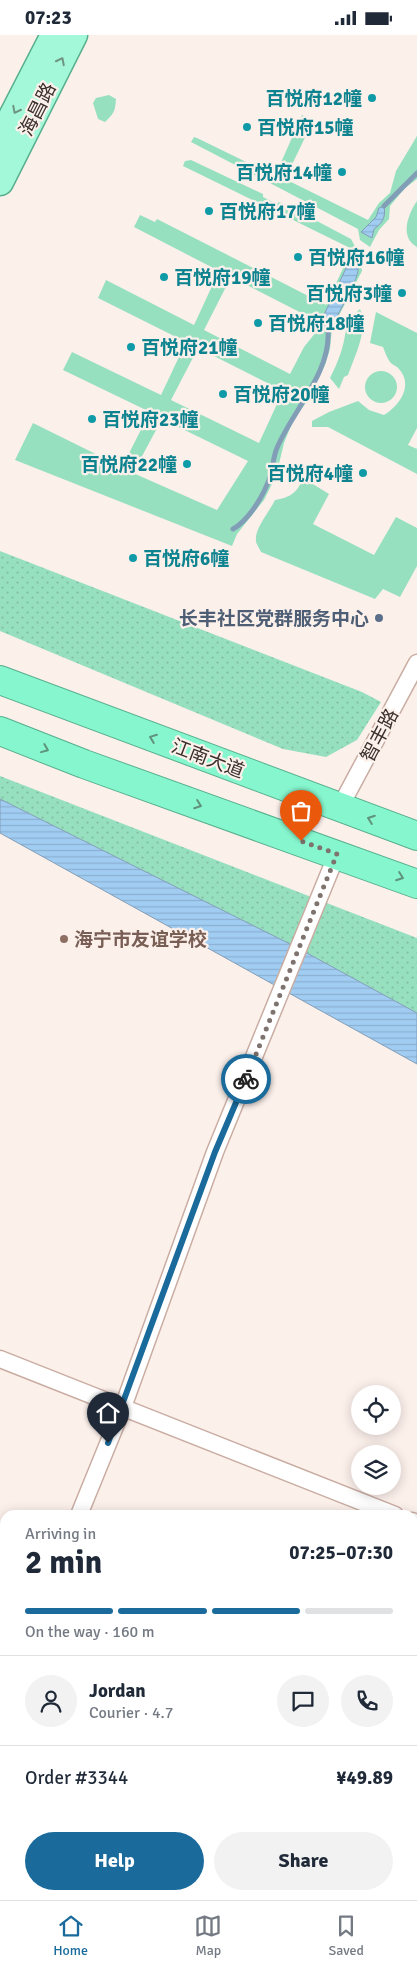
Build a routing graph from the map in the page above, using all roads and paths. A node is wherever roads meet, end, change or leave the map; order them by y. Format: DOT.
graph roads {
  1 [pos="54,35"];
  2 [pos="74,35"];
  3 [pos="0,141"];
  4 [pos="0,183"];
  5 [pos="417,663"];
  6 [pos="0,680"];
  7 [pos="0,731"];
  8 [pos="340,807"];
  9 [pos="417,836"];
  10 [pos="337,854"];
  11 [pos="417,884"];
  12 [pos="0,1359"];
  13 [pos="123,1407"];
  14 [pos="81,1510"];
  15 [pos="382,1510"];
  1 -- 3 [label="main road, 海昌路, one-way"];
  4 -- 2 [label="main road, 海昌路, one-way"];
  5 -- 8 [label="street, 智丰路"];
  8 -- 6 [label="highway, 江南大道, one-way"];
  7 -- 10 [label="highway, one-way"];
  9 -- 8 [label="highway, 江南大道, one-way"];
  10 -- 11 [label="highway, one-way"];
  10 -- 13 [label="street"];
  12 -- 13 [label="street"];
  13 -- 14 [label="street"];
  13 -- 15 [label="street"];
}
